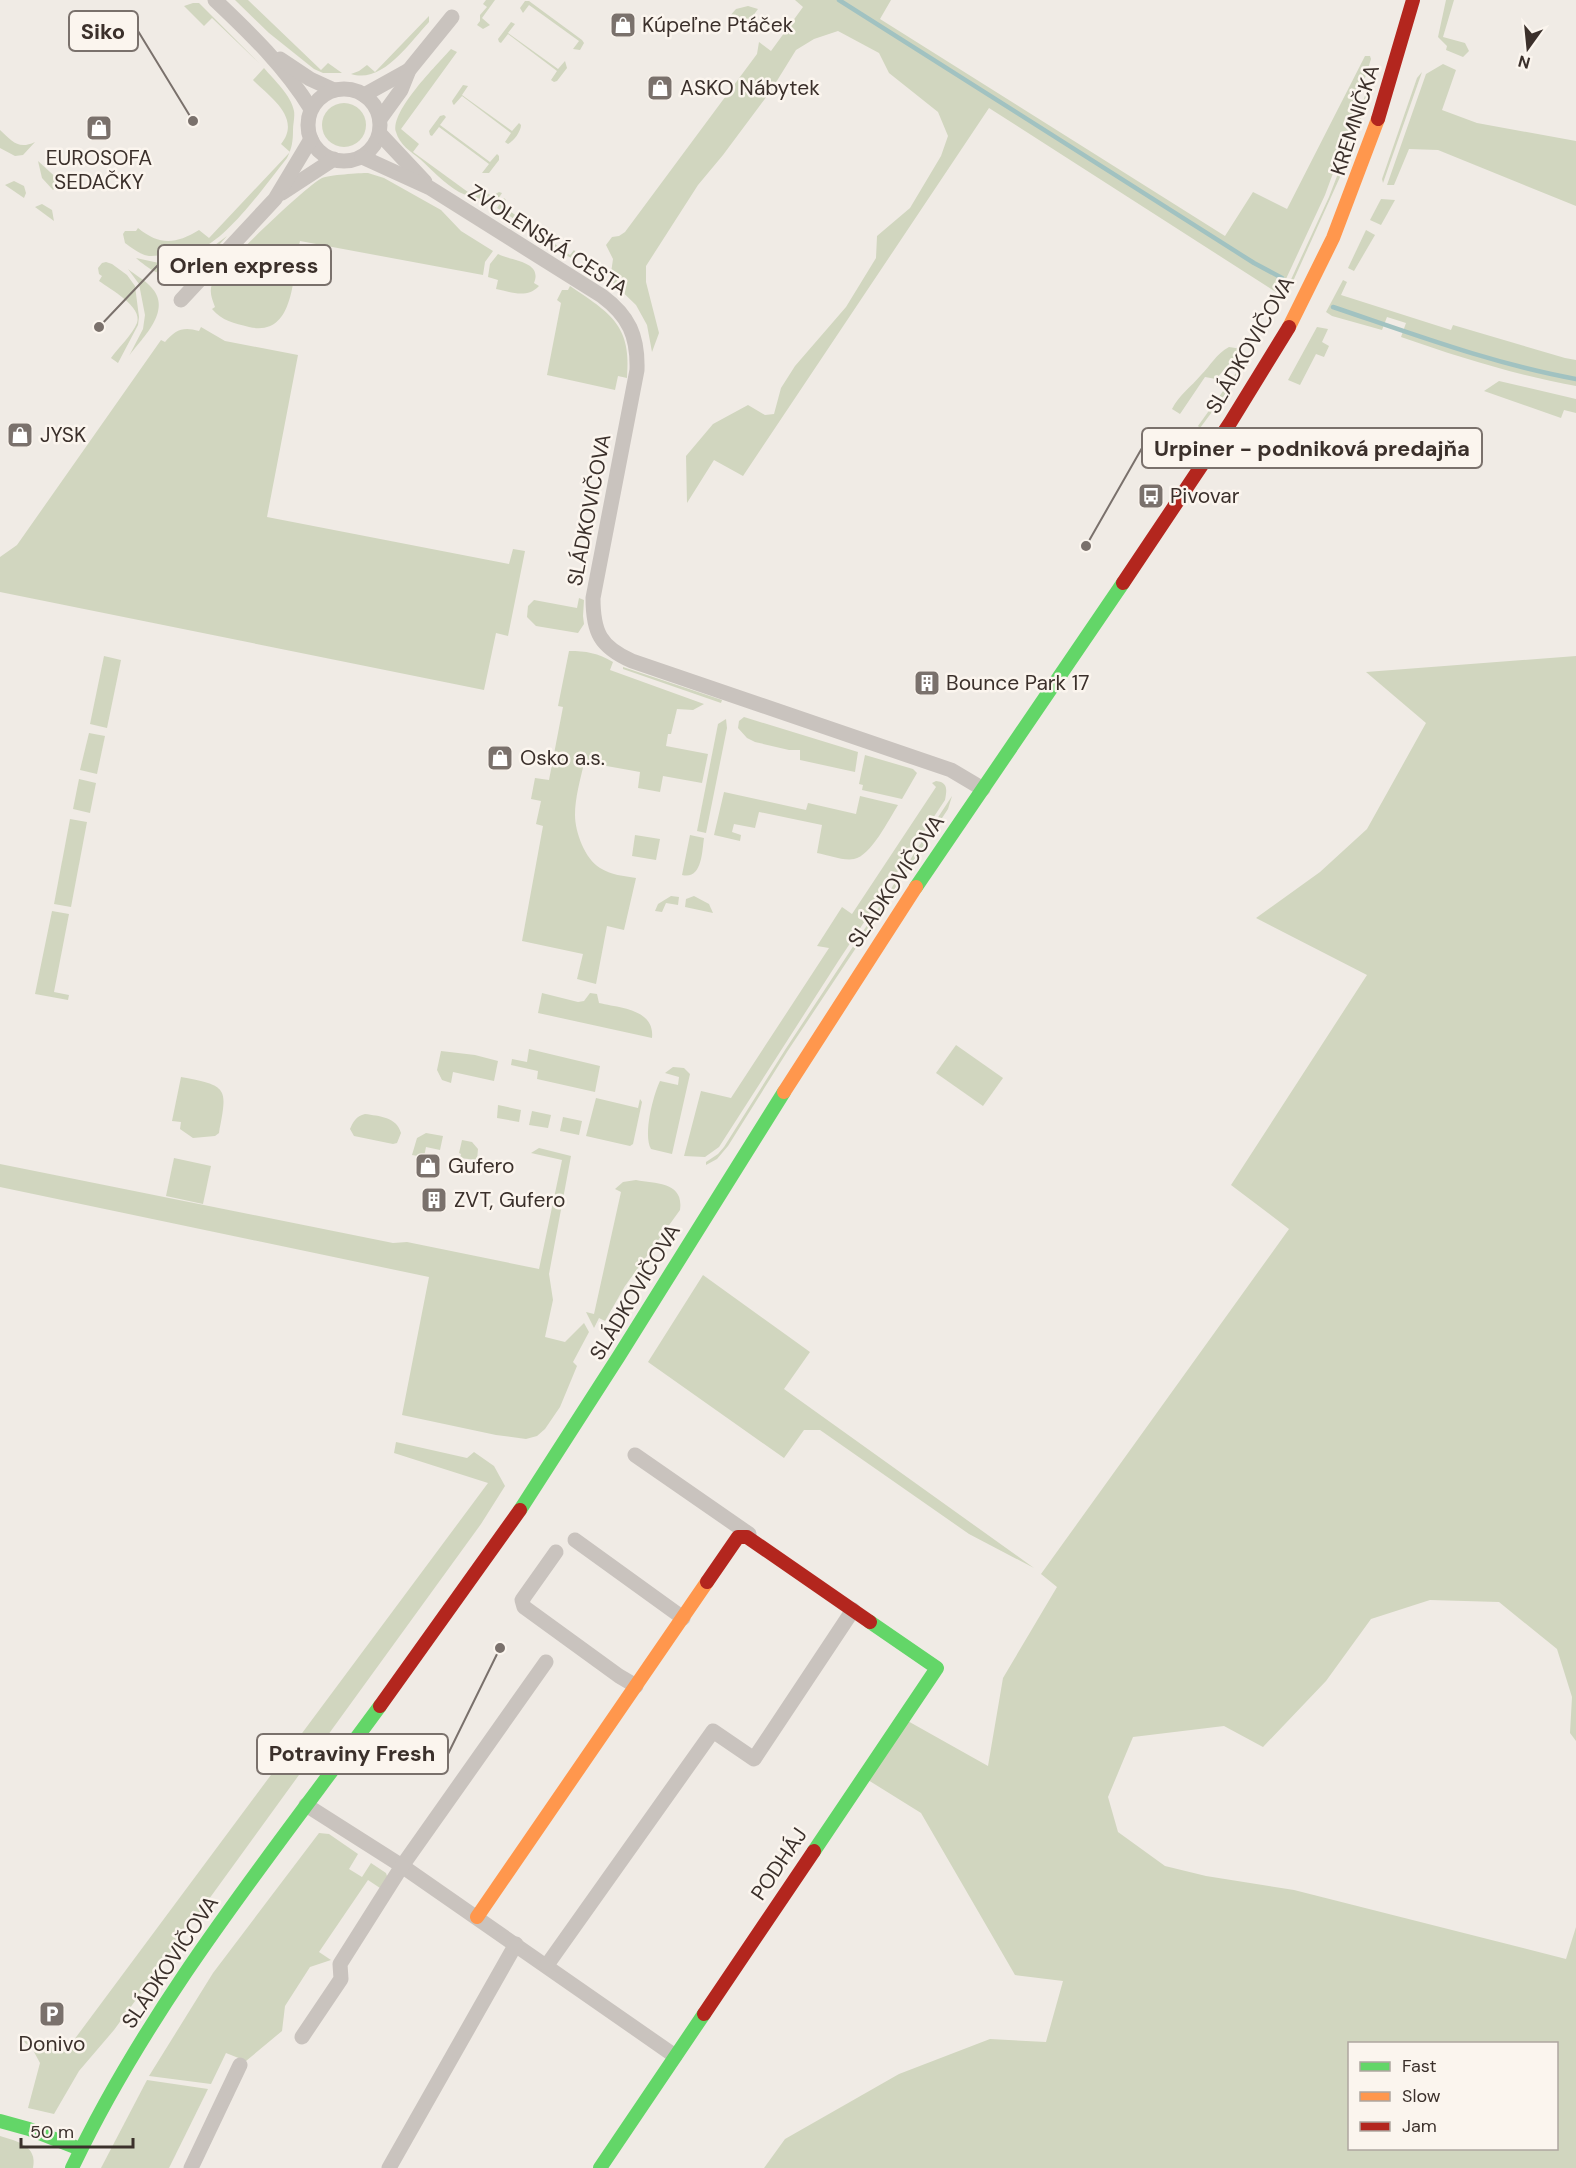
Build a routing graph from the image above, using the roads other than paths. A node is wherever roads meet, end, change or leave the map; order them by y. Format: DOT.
graph roads {
  1 [pos="216,0"];
  2 [pos="1413,0"];
  3 [pos="452,17"];
  4 [pos="267,50"];
  5 [pos="410,70"];
  6 [pos="334,90"];
  7 [pos="364,94"];
  8 [pos="311,109"];
  9 [pos="380,127"];
  10 [pos="311,139"];
  11 [pos="362,157"];
  12 [pos="334,159"];
  13 [pos="430,188"];
  14 [pos="275,199"];
  15 [pos="1327,249"];
  16 [pos="181,300"];
  17 [pos="633,335"];
  18 [pos="983,789"];
  19 [pos="635,1455"];
  20 [pos="749,1534"];
  21 [pos="575,1540"];
  22 [pos="556,1552"];
  23 [pos="853,1610"];
  24 [pos="683,1618"];
  25 [pos="546,1662"];
  26 [pos="636,1686"];
  27 [pos="306,1805"];
  28 [pos="402,1866"];
  29 [pos="477,1917"];
  30 [pos="516,1944"];
  31 [pos="547,1965"];
  32 [pos="302,2037"];
  33 [pos="675,2056"];
  34 [pos="240,2065"];
  35 [pos="0,2121"];
  36 [pos="80,2149"];
  37 [pos="72,2168"];
  38 [pos="191,2168"];
  39 [pos="389,2168"];
  40 [pos="600,2168"];
  1 -- 4 [label="street"];
  2 -- 15 [label="main road, KREMNIČKA"];
  3 -- 5 [label="street"];
  4 -- 6 [label="street"];
  4 -- 8 [label="street"];
  5 -- 7 [label="street"];
  5 -- 9 [label="street"];
  6 -- 7 [label="street"];
  6 -- 8 [label="street"];
  7 -- 9 [label="street, ZVOLENSKÁ CESTA"];
  8 -- 10 [label="street"];
  9 -- 11 [label="street"];
  9 -- 13 [label="street, ZVOLENSKÁ CESTA"];
  10 -- 12 [label="street"];
  10 -- 14 [label="street"];
  11 -- 12 [label="street, ZVOLENSKÁ CESTA"];
  11 -- 13 [label="street, ZVOLENSKÁ CESTA"];
  12 -- 14 [label="street"];
  13 -- 17 [label="street, ZVOLENSKÁ CESTA"];
  14 -- 16 [label="street"];
  15 -- 18 [label="main road, SLÁDKOVIČOVA"];
  17 -- 18 [label="street, SLÁDKOVIČOVA"];
  18 -- 27 [label="main road, SLÁDKOVIČOVA"];
  19 -- 20 [label="street"];
  21 -- 24 [label="street"];
  22 -- 26 [label="street"];
  23 -- 24 [label="main road, PODHÁJ"];
  23 -- 31 [label="street"];
  23 -- 33 [label="main road, PODHÁJ"];
  24 -- 26 [label="main road, PODHÁJ"];
  25 -- 28 [label="street"];
  26 -- 29 [label="main road, PODHÁJ"];
  27 -- 28 [label="street"];
  27 -- 36 [label="main road, SLÁDKOVIČOVA"];
  28 -- 29 [label="street"];
  28 -- 32 [label="street"];
  29 -- 30 [label="street"];
  30 -- 31 [label="street"];
  30 -- 39 [label="street"];
  31 -- 33 [label="street"];
  33 -- 40 [label="main road, PODHÁJ"];
  34 -- 38 [label="street"];
  35 -- 36 [label="main road"];
  36 -- 37 [label="main road, SLÁDKOVIČOVA"];
}
